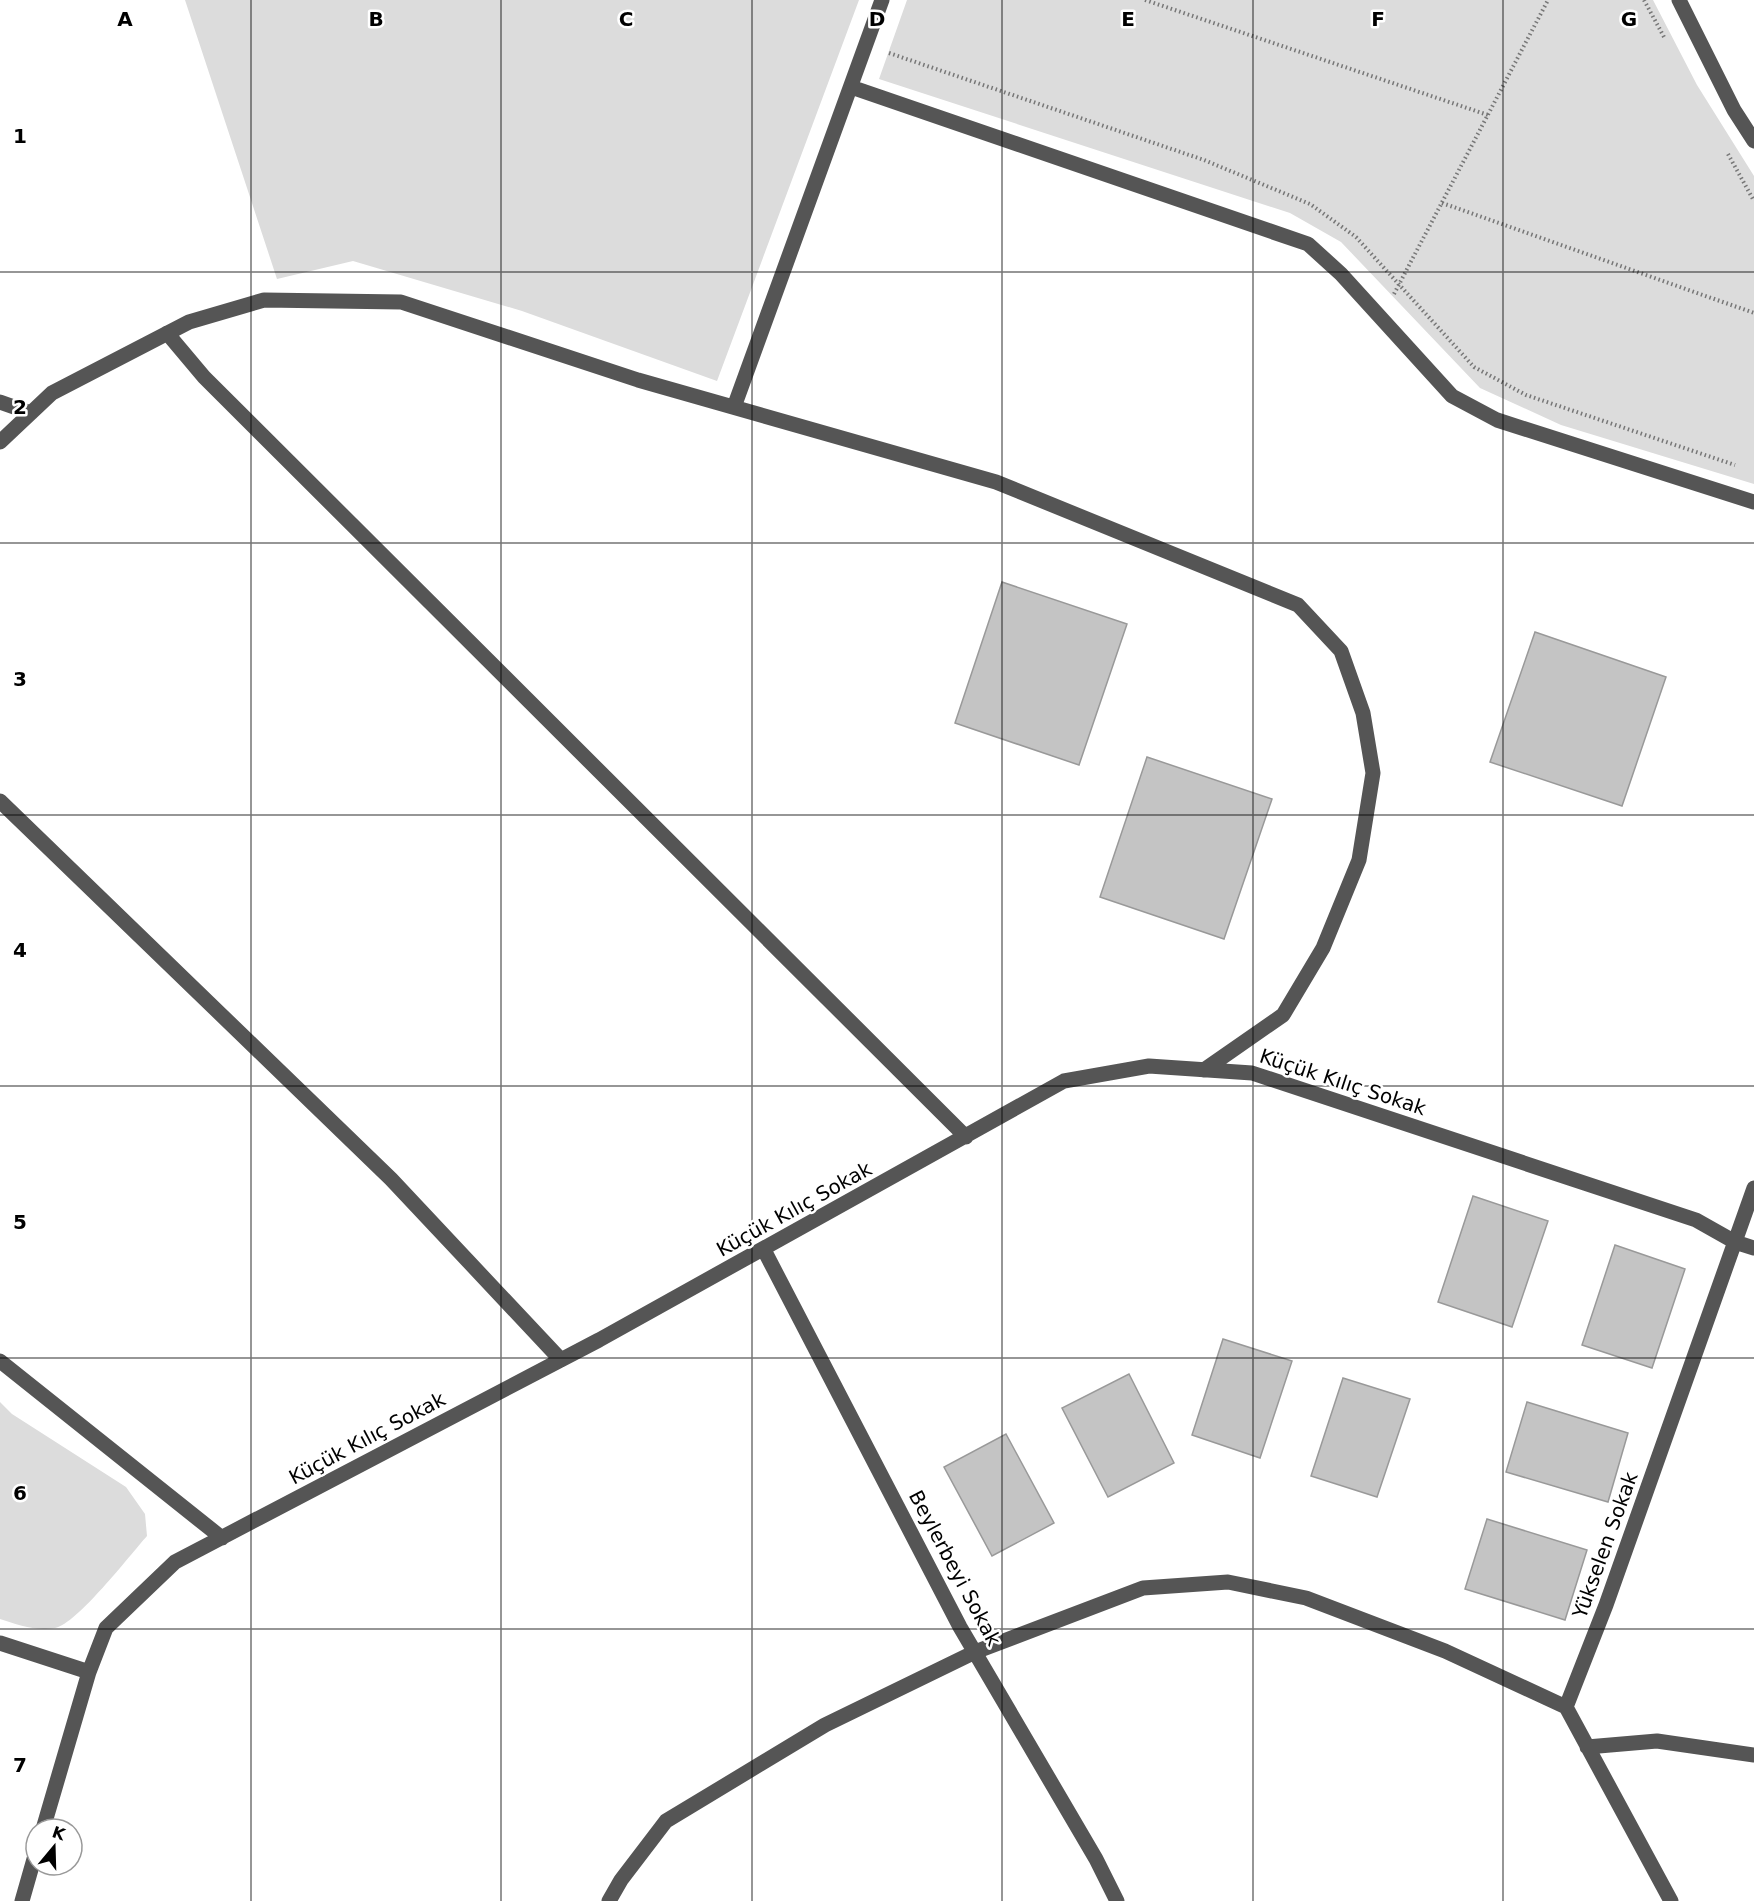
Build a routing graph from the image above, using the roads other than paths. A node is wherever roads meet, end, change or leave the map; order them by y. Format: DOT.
graph roads {
  1 [pos="882,0"];
  2 [pos="1679,0"];
  3 [pos="851,87"];
  4 [pos="1754,141"];
  5 [pos="166,333"];
  6 [pos="0,402"];
  7 [pos="734,407"];
  8 [pos="31,413"];
  9 [pos="0,442"];
  10 [pos="1754,502"];
  11 [pos="0,801"];
  12 [pos="1204,1070"];
  13 [pos="966,1137"];
  14 [pos="1754,1188"];
  15 [pos="1735,1242"];
  16 [pos="1754,1248"];
  17 [pos="764,1250"];
  18 [pos="561,1360"];
  19 [pos="0,1361"];
  20 [pos="222,1538"];
  21 [pos="0,1643"];
  22 [pos="975,1652"];
  23 [pos="89,1672"];
  24 [pos="1566,1707"];
  25 [pos="1587,1747"];
  26 [pos="1754,1755"];
  27 [pos="47,1817"];
  28 [pos="29,1877"];
  29 [pos="22,1901"];
  30 [pos="609,1901"];
  31 [pos="1117,1901"];
  32 [pos="1671,1901"];
  1 -- 3 [label="street"];
  2 -- 4 [label="street"];
  3 -- 7 [label="street"];
  3 -- 10 [label="street"];
  5 -- 7 [label="street"];
  5 -- 8 [label="street"];
  5 -- 13 [label="street"];
  6 -- 8 [label="street"];
  7 -- 12 [label="street"];
  8 -- 9 [label="street"];
  11 -- 18 [label="street"];
  12 -- 13 [label="street, Küçük Kılıç Sokak"];
  12 -- 15 [label="street, Küçük Kılıç Sokak"];
  13 -- 17 [label="street, Küçük Kılıç Sokak"];
  14 -- 15 [label="street, Yükselen Sokak"];
  15 -- 16 [label="street, Küçük Kılıç Sokak"];
  15 -- 24 [label="street, Yükselen Sokak"];
  17 -- 18 [label="street, Küçük Kılıç Sokak"];
  17 -- 22 [label="street, Beylerbeyi Sokak"];
  18 -- 20 [label="street, Küçük Kılıç Sokak"];
  19 -- 20 [label="street"];
  20 -- 23 [label="street, Küçük Kılıç Sokak"];
  21 -- 23 [label="street"];
  22 -- 24 [label="street"];
  22 -- 30 [label="street"];
  22 -- 31 [label="street, Beylerbeyi Sokak"];
  23 -- 27 [label="street, Küçük Kılıç Sokak"];
  24 -- 25 [label="street"];
  25 -- 26 [label="street"];
  25 -- 32 [label="street"];
  28 -- 29 [label="street"];
}
